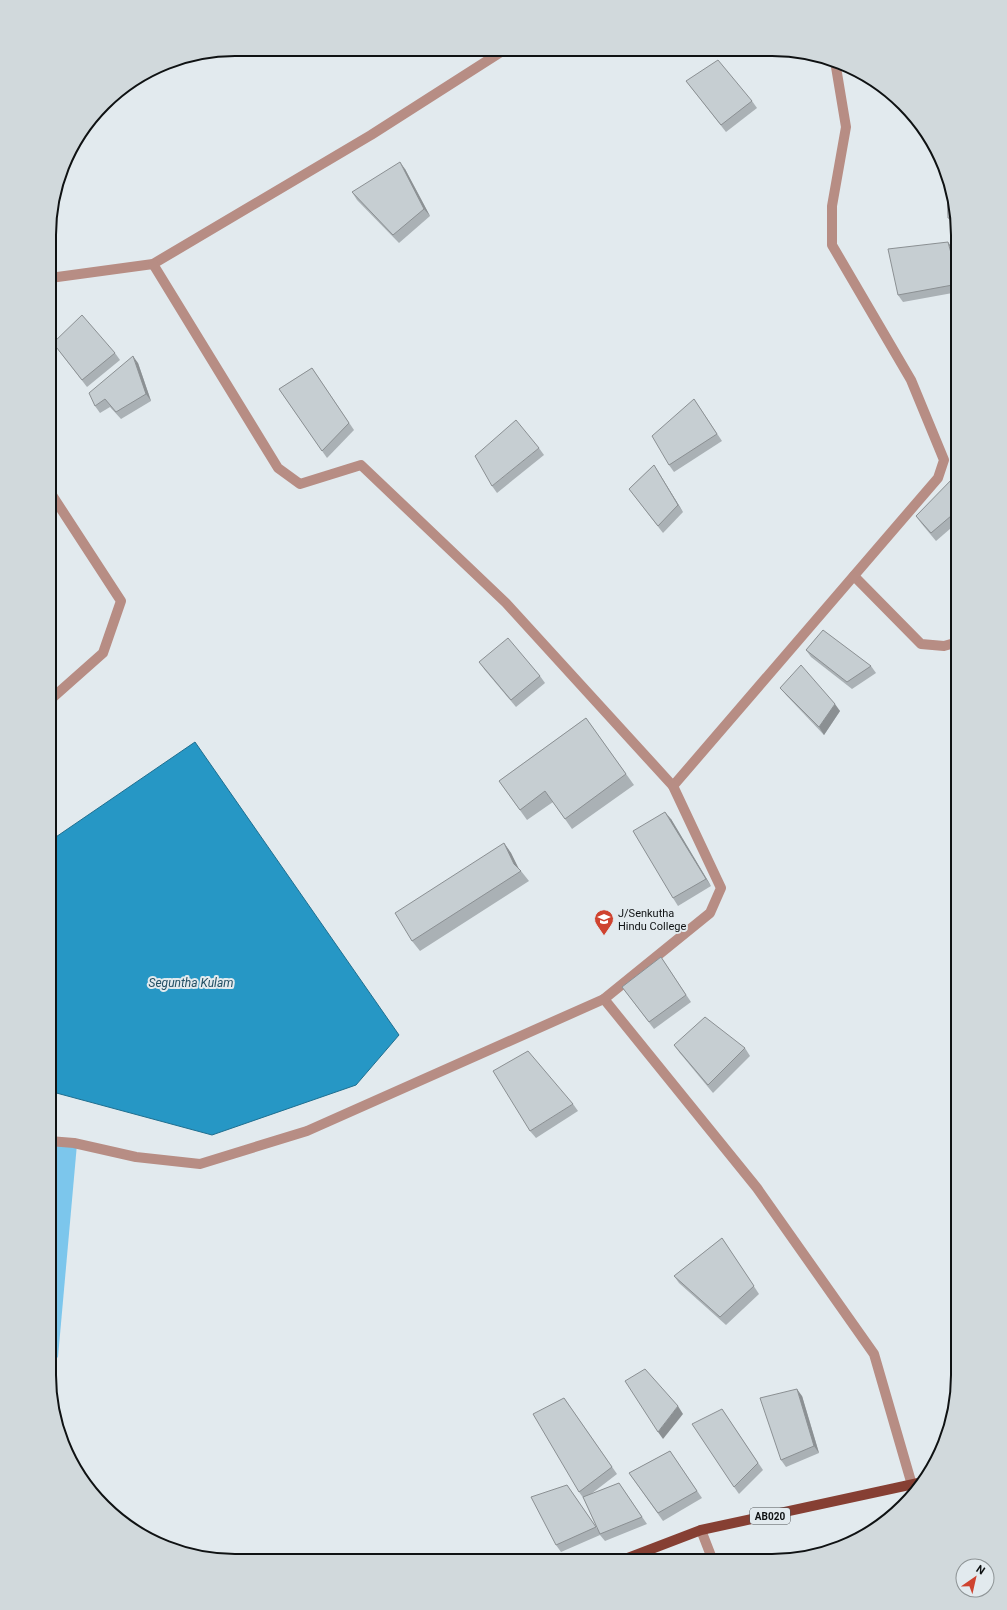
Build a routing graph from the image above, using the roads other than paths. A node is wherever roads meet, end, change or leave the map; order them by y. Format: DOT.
graph roads {
  1 [pos="495,56"];
  2 [pos="836,68"];
  3 [pos="153,264"];
  4 [pos="56,277"];
  5 [pos="56,501"];
  6 [pos="854,576"];
  7 [pos="951,644"];
  8 [pos="56,695"];
  9 [pos="673,786"];
  10 [pos="604,999"];
  11 [pos="56,1142"];
  12 [pos="912,1485"];
  13 [pos="702,1530"];
  14 [pos="639,1554"];
  15 [pos="711,1554"];
  1 -- 3 [label="street"];
  2 -- 6 [label="street"];
  3 -- 4 [label="street"];
  3 -- 9 [label="street"];
  5 -- 8 [label="street"];
  6 -- 7 [label="street"];
  6 -- 9 [label="street"];
  9 -- 10 [label="street"];
  10 -- 11 [label="street"];
  10 -- 12 [label="street"];
  12 -- 13 [label="main road, AB020"];
  13 -- 14 [label="main road, AB020"];
  13 -- 15 [label="street"];
}
